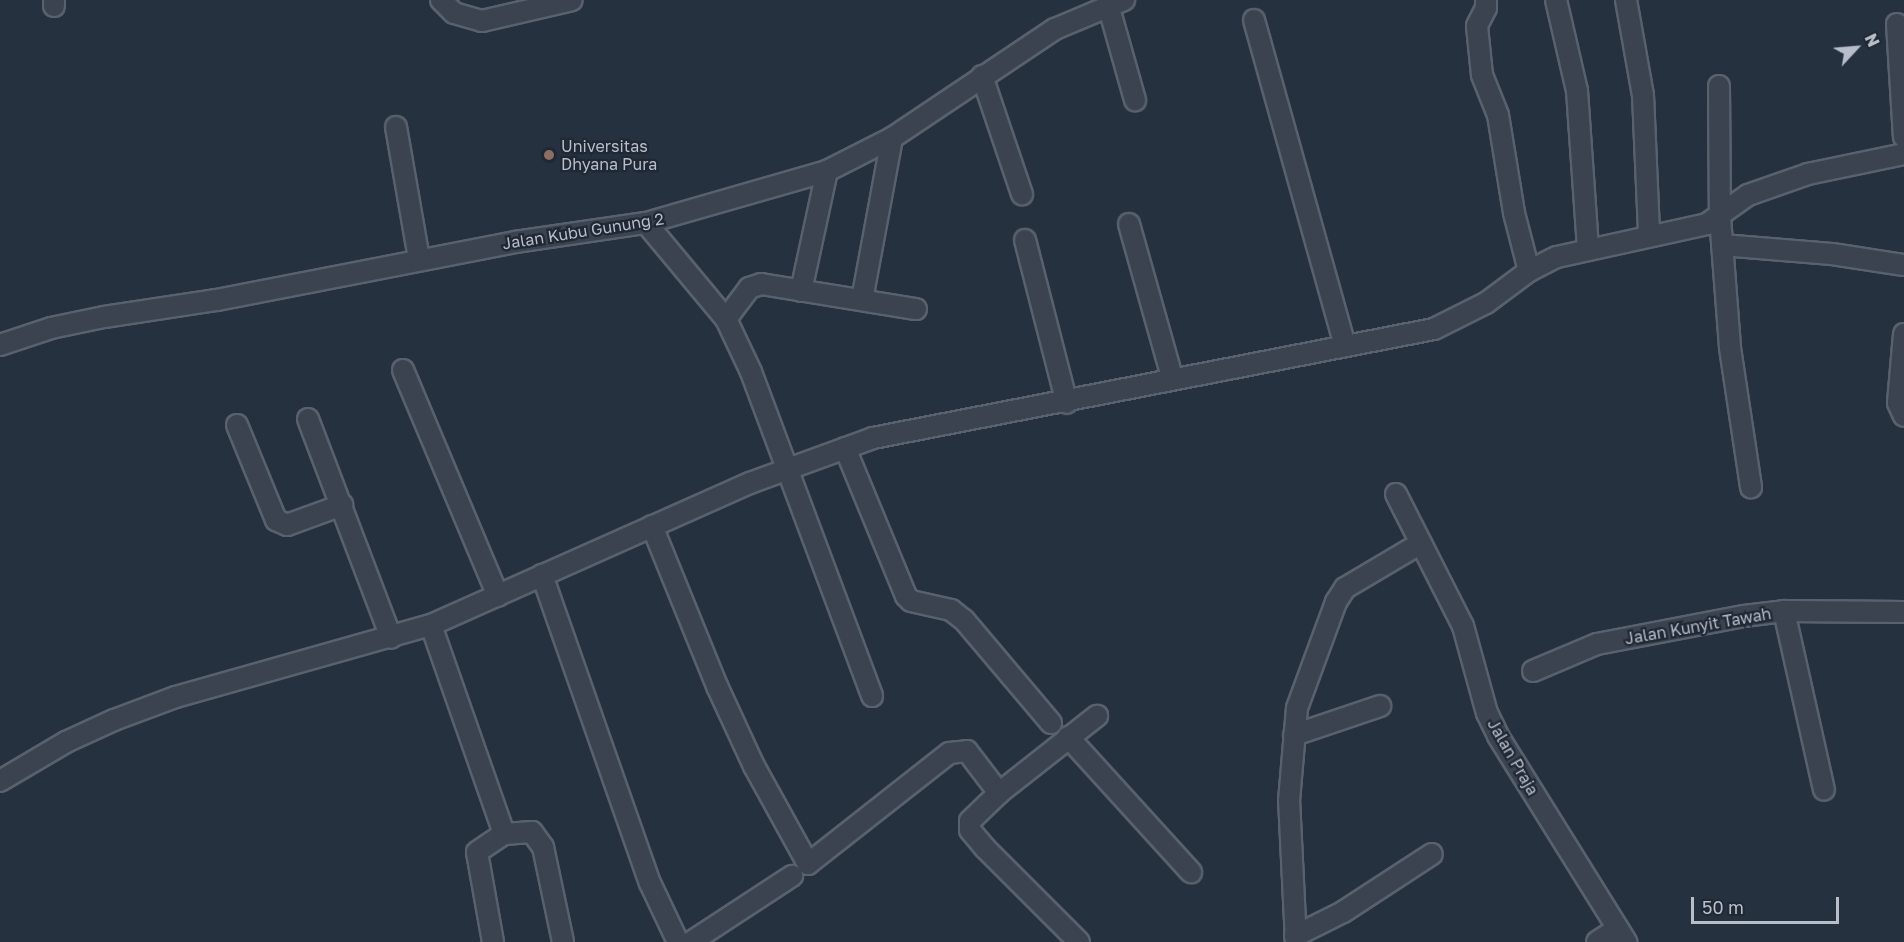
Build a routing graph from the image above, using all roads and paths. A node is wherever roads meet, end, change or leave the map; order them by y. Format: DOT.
graph roads {
  1 [pos="441,0"];
  2 [pos="572,0"];
  3 [pos="1486,0"];
  4 [pos="1556,0"];
  5 [pos="1626,0"];
  6 [pos="1116,4"];
  7 [pos="1254,20"];
  8 [pos="1897,24"];
  9 [pos="982,76"];
  10 [pos="1719,87"];
  11 [pos="1135,99"];
  12 [pos="396,127"];
  13 [pos="1904,137"];
  14 [pos="892,138"];
  15 [pos="1904,154"];
  16 [pos="827,171"];
  17 [pos="1022,194"];
  18 [pos="1720,217"];
  19 [pos="646,223"];
  20 [pos="1129,224"];
  21 [pos="1649,234"];
  22 [pos="1025,240"];
  23 [pos="1722,245"];
  24 [pos="1588,248"];
  25 [pos="419,259"];
  26 [pos="1904,265"];
  27 [pos="1529,271"];
  28 [pos="801,291"];
  29 [pos="862,300"];
  30 [pos="916,309"];
  31 [pos="726,319"];
  32 [pos="1904,334"];
  33 [pos="1344,344"];
  34 [pos="0,345"];
  35 [pos="403,369"];
  36 [pos="1172,377"];
  37 [pos="1067,403"];
  38 [pos="1904,416"];
  39 [pos="308,419"];
  40 [pos="237,424"];
  41 [pos="845,448"];
  42 [pos="786,470"];
  43 [pos="1751,488"];
  44 [pos="1396,494"];
  45 [pos="342,505"];
  46 [pos="652,526"];
  47 [pos="1421,543"];
  48 [pos="542,575"];
  49 [pos="498,596"];
  50 [pos="1784,611"];
  51 [pos="1904,612"];
  52 [pos="431,625"];
  53 [pos="391,638"];
  54 [pos="1533,671"];
  55 [pos="872,696"];
  56 [pos="1380,706"];
  57 [pos="1097,716"];
  58 [pos="1051,723"];
  59 [pos="1294,735"];
  60 [pos="1068,737"];
  61 [pos="0,781"];
  62 [pos="1824,790"];
  63 [pos="999,793"];
  64 [pos="504,834"];
  65 [pos="1432,854"];
  66 [pos="1191,872"];
  67 [pos="792,876"];
  68 [pos="1622,936"];
  69 [pos="1296,939"];
  70 [pos="493,942"];
  71 [pos="563,942"];
  72 [pos="678,942"];
  73 [pos="691,942"];
  74 [pos="1079,942"];
  75 [pos="1597,942"];
  1 -- 2 [label="street"];
  3 -- 27 [label="street"];
  4 -- 24 [label="street"];
  5 -- 21 [label="street"];
  6 -- 9 [label="street, Jalan Kubu Gunung 2"];
  6 -- 11 [label="street"];
  7 -- 33 [label="street"];
  8 -- 13 [label="street"];
  9 -- 14 [label="street, Jalan Kubu Gunung 2"];
  9 -- 17 [label="street"];
  10 -- 18 [label="street"];
  12 -- 25 [label="street"];
  14 -- 16 [label="street, Jalan Kubu Gunung 2"];
  14 -- 29 [label="street"];
  15 -- 18 [label="street"];
  16 -- 19 [label="street, Jalan Kubu Gunung 2"];
  16 -- 28 [label="street"];
  18 -- 21 [label="street"];
  18 -- 23 [label="street"];
  19 -- 25 [label="street, Jalan Kubu Gunung 2"];
  19 -- 31 [label="street"];
  20 -- 36 [label="street"];
  21 -- 24 [label="street"];
  22 -- 37 [label="street"];
  23 -- 26 [label="street"];
  23 -- 43 [label="street"];
  24 -- 27 [label="street"];
  25 -- 34 [label="street, Jalan Kubu Gunung 2"];
  27 -- 33 [label="street"];
  28 -- 29 [label="street"];
  28 -- 31 [label="street"];
  29 -- 30 [label="street"];
  31 -- 42 [label="street"];
  32 -- 38 [label="street"];
  33 -- 36 [label="street"];
  35 -- 49 [label="street"];
  36 -- 37 [label="street"];
  37 -- 41 [label="street"];
  39 -- 45 [label="street"];
  40 -- 45 [label="street"];
  41 -- 42 [label="street"];
  41 -- 58 [label="street"];
  42 -- 46 [label="street"];
  42 -- 55 [label="street"];
  44 -- 47 [label="street, Jalan Praja"];
  45 -- 53 [label="street"];
  46 -- 48 [label="street"];
  46 -- 63 [label="street"];
  47 -- 59 [label="street"];
  47 -- 68 [label="street, Jalan Praja"];
  48 -- 49 [label="street"];
  48 -- 72 [label="street"];
  49 -- 52 [label="street"];
  50 -- 51 [label="street, Jalan Kunyit Tawah"];
  50 -- 54 [label="street, Jalan Kunyit Tawah"];
  50 -- 62 [label="street"];
  52 -- 53 [label="street"];
  52 -- 64 [label="street"];
  53 -- 61 [label="street"];
  56 -- 59 [label="street"];
  57 -- 60 [label="street"];
  59 -- 69 [label="street"];
  60 -- 63 [label="street"];
  60 -- 66 [label="street"];
  63 -- 74 [label="street"];
  64 -- 70 [label="street"];
  64 -- 71 [label="street"];
  65 -- 69 [label="street"];
  67 -- 73 [label="street"];
  68 -- 75 [label="street"];
}
